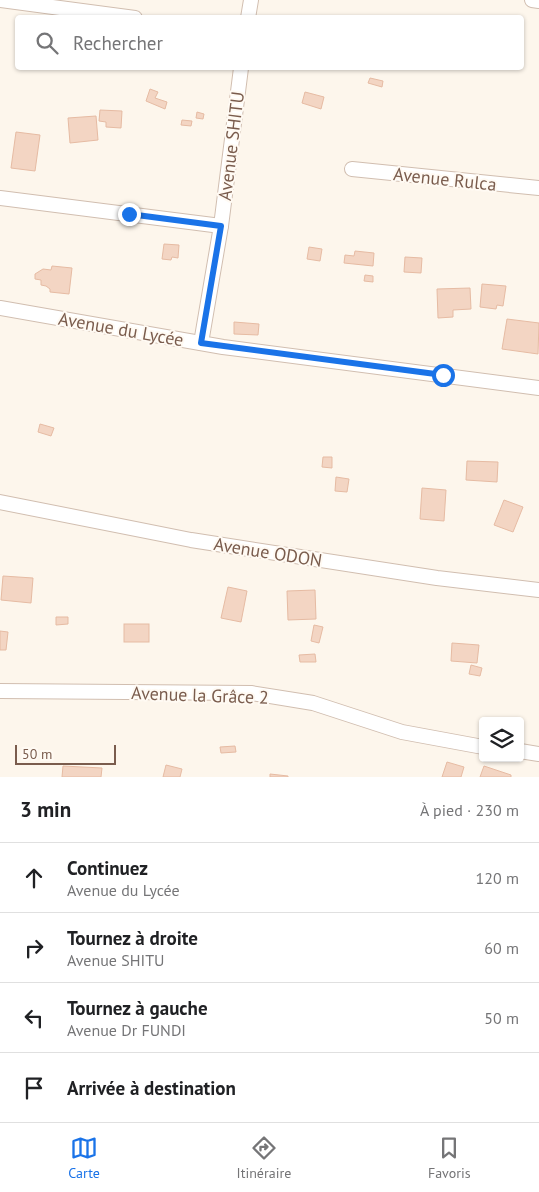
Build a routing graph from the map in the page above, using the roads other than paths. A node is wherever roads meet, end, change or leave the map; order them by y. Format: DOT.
graph roads {
  1 [pos="0,0"];
  2 [pos="251,0"];
  3 [pos="532,0"];
  4 [pos="539,1"];
  5 [pos="112,15"];
  6 [pos="248,15"];
  7 [pos="241,70"];
  8 [pos="352,169"];
  9 [pos="539,188"];
  10 [pos="0,198"];
  11 [pos="221,226"];
  12 [pos="0,308"];
  13 [pos="201,343"];
  14 [pos="539,388"];
  15 [pos="0,502"];
  16 [pos="539,590"];
  17 [pos="0,691"];
  18 [pos="479,746"];
  19 [pos="524,752"];
  20 [pos="539,754"];
  1 -- 5 [label="street"];
  2 -- 6 [label="street"];
  3 -- 4 [label="street"];
  7 -- 11 [label="street, Avenue SHITU"];
  8 -- 9 [label="street, Avenue Rulca"];
  10 -- 11 [label="street"];
  11 -- 13 [label="street, Avenue SHITU"];
  12 -- 13 [label="street, Avenue du Lycée"];
  13 -- 14 [label="street, Avenue du Lycée"];
  15 -- 16 [label="street, Avenue ODON"];
  17 -- 18 [label="street, Avenue la Grâce 2"];
  19 -- 20 [label="street"];
}
